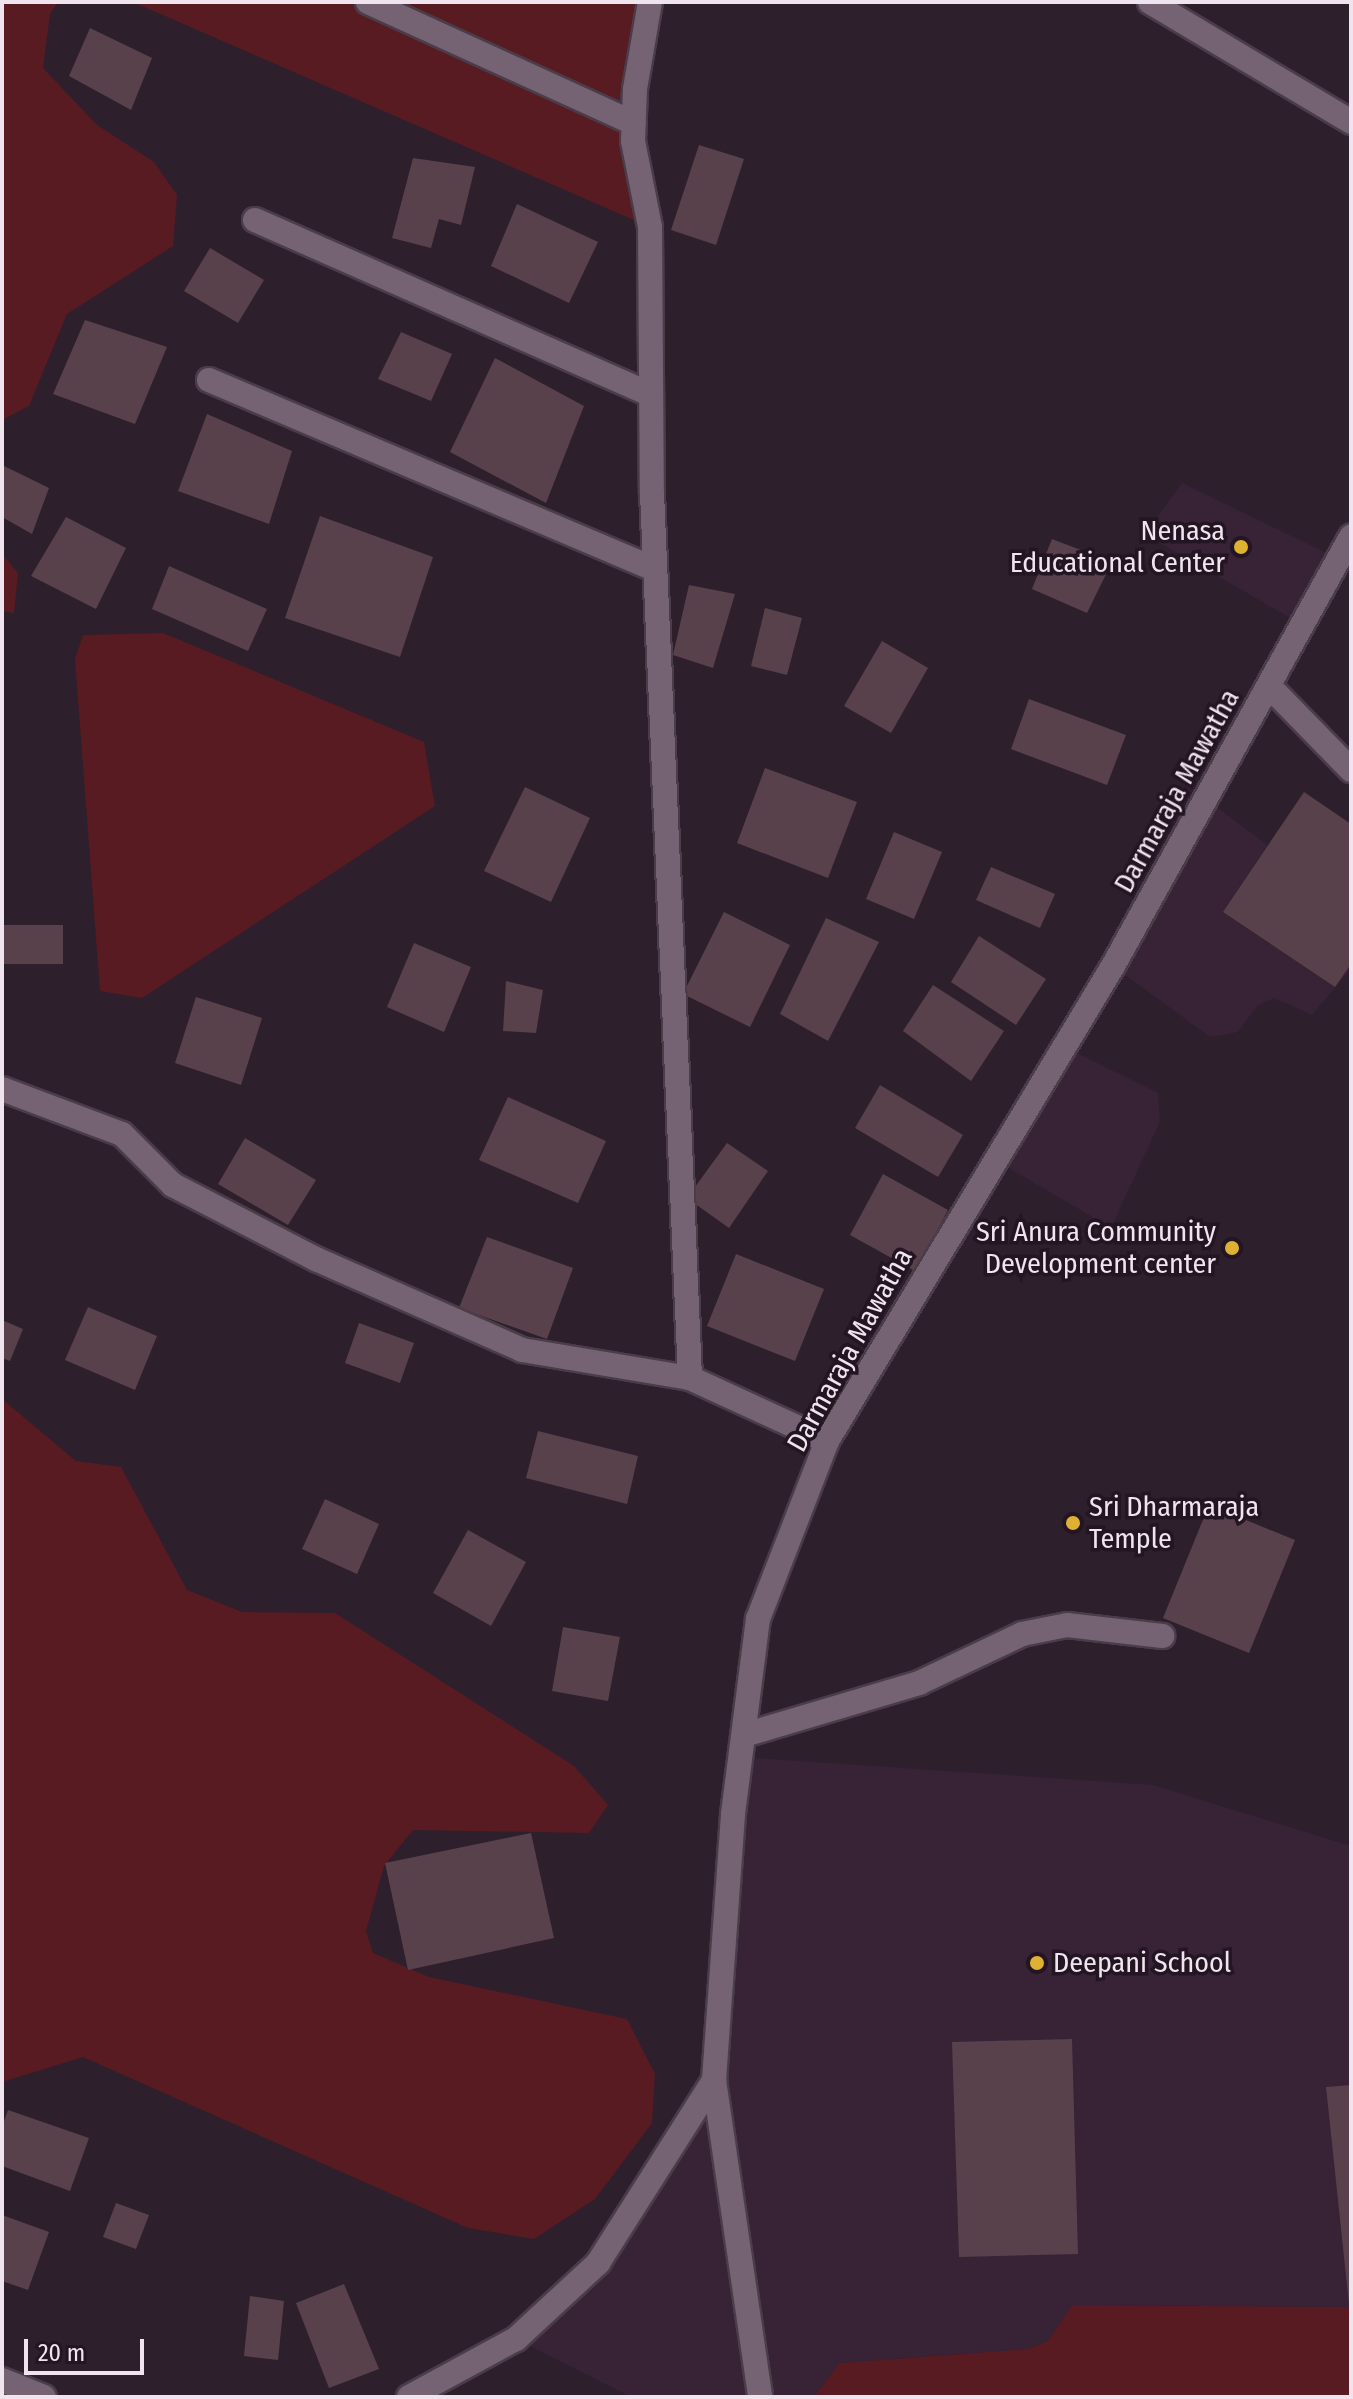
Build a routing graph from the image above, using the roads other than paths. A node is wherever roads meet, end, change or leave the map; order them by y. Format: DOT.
graph roads {
  1 [pos="368,2"];
  2 [pos="650,2"];
  3 [pos="1150,2"];
  4 [pos="1351,122"];
  5 [pos="634,123"];
  6 [pos="255,220"];
  7 [pos="209,380"];
  8 [pos="651,395"];
  9 [pos="1351,537"];
  10 [pos="655,569"];
  11 [pos="1270,687"];
  12 [pos="1351,770"];
  13 [pos="2,1089"];
  14 [pos="690,1378"];
  15 [pos="827,1441"];
  16 [pos="1162,1636"];
  17 [pos="744,1735"];
  18 [pos="714,2080"];
  19 [pos="2,2380"];
  20 [pos="44,2397"];
  21 [pos="409,2397"];
  22 [pos="760,2397"];
  1 -- 5 [label="street"];
  2 -- 5 [label="street"];
  3 -- 4 [label="street"];
  5 -- 8 [label="street"];
  6 -- 8 [label="street"];
  7 -- 10 [label="street"];
  8 -- 10 [label="street"];
  9 -- 11 [label="street, Darmaraja Mawatha"];
  10 -- 14 [label="street"];
  11 -- 12 [label="street"];
  11 -- 15 [label="street, Darmaraja Mawatha"];
  13 -- 14 [label="street"];
  14 -- 15 [label="street"];
  15 -- 17 [label="street, Darmaraja Mawatha"];
  16 -- 17 [label="street"];
  17 -- 18 [label="street, Darmaraja Mawatha"];
  18 -- 21 [label="street, Darmaraja Mawatha"];
  18 -- 22 [label="street"];
  19 -- 20 [label="street"];
}
